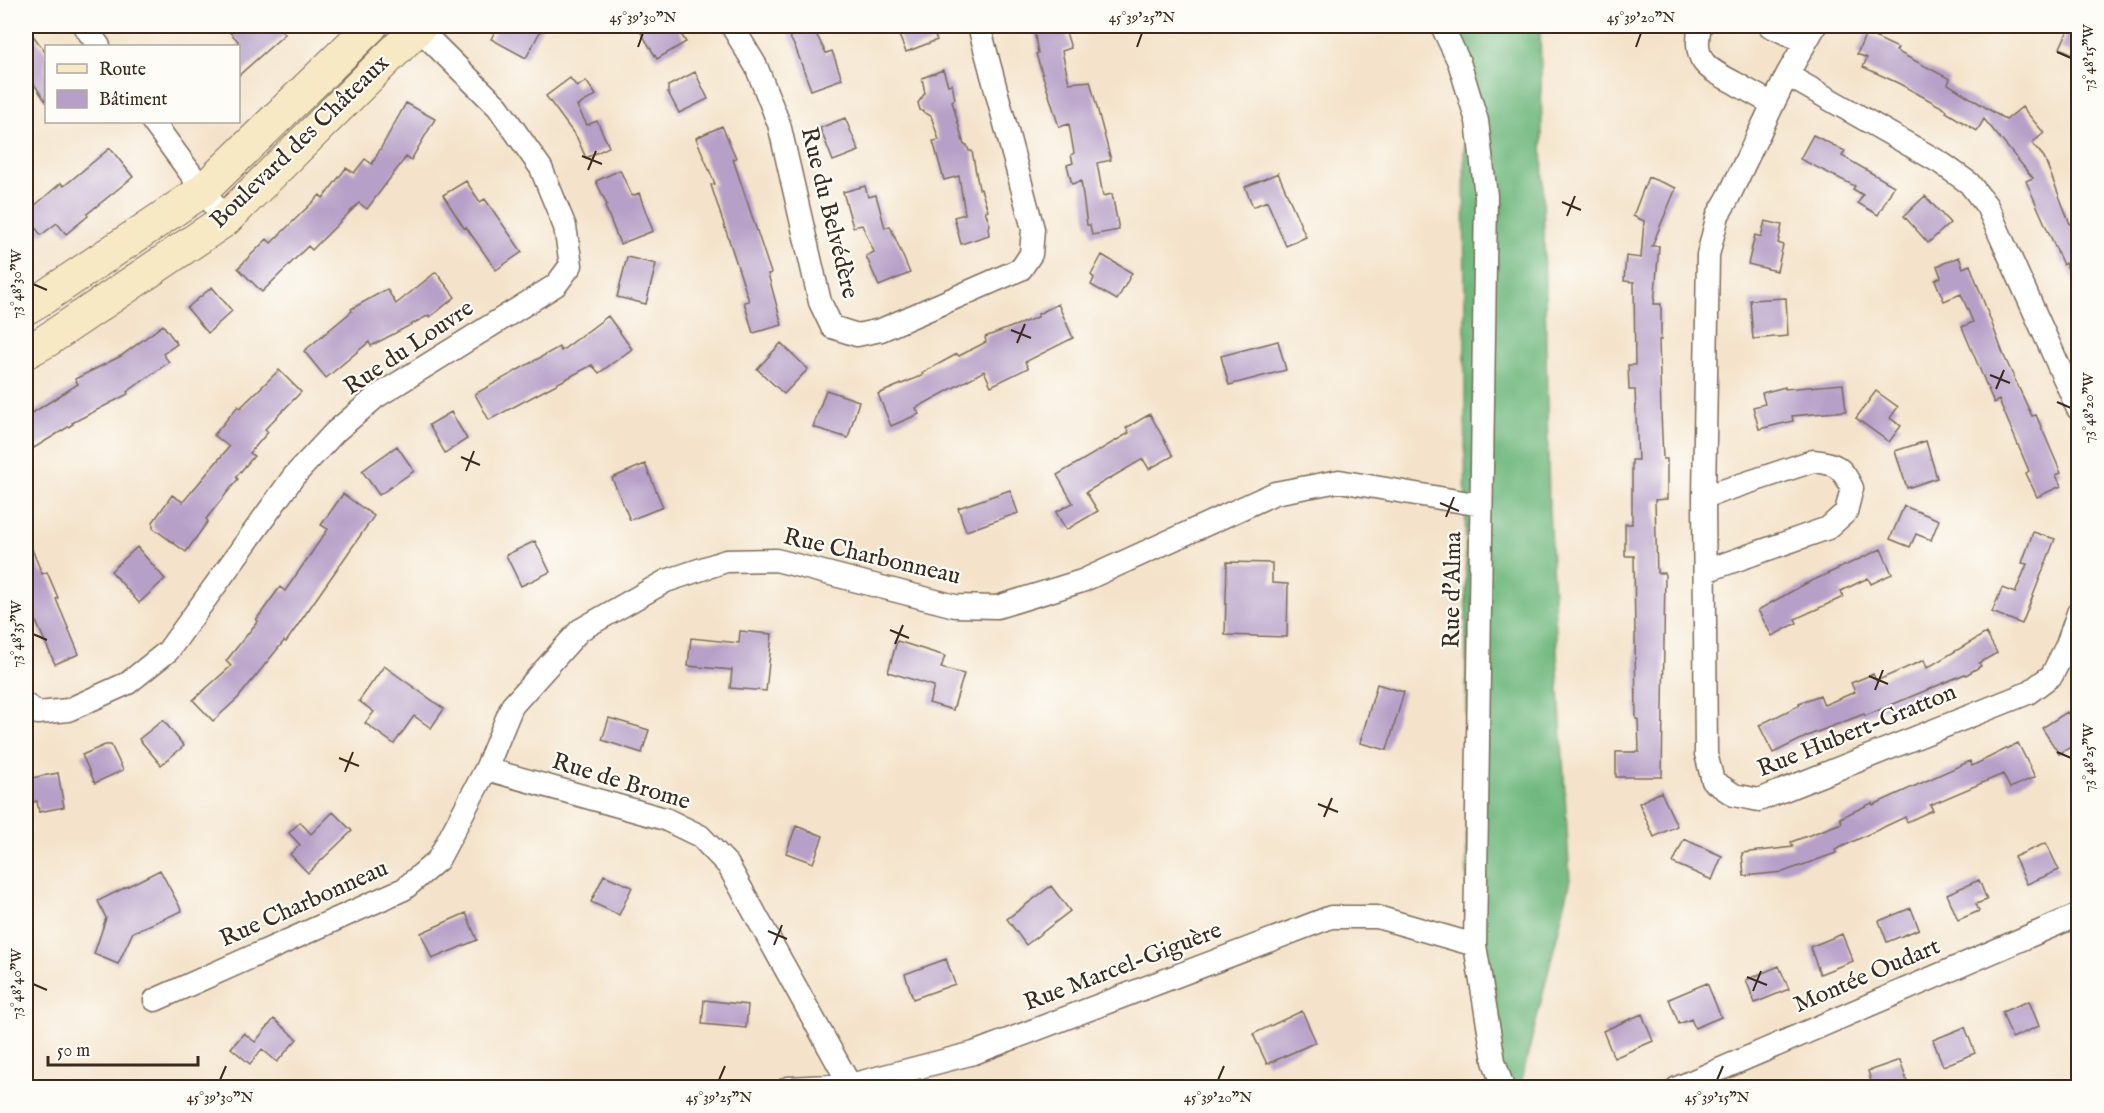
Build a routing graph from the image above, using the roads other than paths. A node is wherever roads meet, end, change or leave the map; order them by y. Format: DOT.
graph roads {
  1 [pos="84,26"];
  2 [pos="370,26"];
  3 [pos="418,26"];
  4 [pos="732,26"];
  5 [pos="979,26"];
  6 [pos="1442,26"];
  7 [pos="1700,26"];
  8 [pos="1770,26"];
  9 [pos="1810,34"];
  10 [pos="98,45"];
  11 [pos="1787,75"];
  12 [pos="1773,104"];
  13 [pos="154,123"];
  14 [pos="202,191"];
  15 [pos="225,220"];
  16 [pos="26,308"];
  17 [pos="26,352"];
  18 [pos="2079,410"];
  19 [pos="1704,497"];
  20 [pos="1481,505"];
  21 [pos="1704,571"];
  22 [pos="2079,613"];
  23 [pos="26,705"];
  24 [pos="486,769"];
  25 [pos="2079,915"];
  26 [pos="1475,945"];
  27 [pos="154,1000"];
  28 [pos="850,1085"];
  29 [pos="788,1088"];
  30 [pos="1503,1088"];
  31 [pos="1677,1088"];
  1 -- 10 [label="street"];
  2 -- 14 [label="street, Boulevard des Châteaux"];
  3 -- 15 [label="street, Boulevard des Châteaux"];
  3 -- 23 [label="street, Rue du Louvre"];
  4 -- 5 [label="street, Rue du Belvédère"];
  6 -- 20 [label="street, Rue d'Alma"];
  7 -- 12 [label="street"];
  8 -- 9 [label="street, Rue Hubert-Gratton"];
  9 -- 11 [label="street, Rue Hubert-Gratton"];
  11 -- 12 [label="street, Rue Hubert-Gratton"];
  11 -- 18 [label="street"];
  12 -- 19 [label="street, Rue Hubert-Gratton"];
  13 -- 14 [label="street"];
  14 -- 15 [label="street"];
  14 -- 16 [label="street, Boulevard des Châteaux"];
  15 -- 17 [label="street, Boulevard des Châteaux"];
  19 -- 21 [label="street, Rue Hubert-Gratton"];
  19 -- 21 [label="street"];
  20 -- 24 [label="street, Rue Charbonneau"];
  20 -- 26 [label="street, Rue d'Alma"];
  21 -- 22 [label="street, Rue Hubert-Gratton"];
  24 -- 27 [label="street, Rue Charbonneau"];
  24 -- 28 [label="street, Rue de Brome"];
  25 -- 31 [label="street, Montée Oudart"];
  26 -- 28 [label="street, Rue Marcel-Giguère"];
  26 -- 30 [label="street, Rue d'Alma"];
  28 -- 29 [label="street, Rue Marcel-Giguère"];
}
